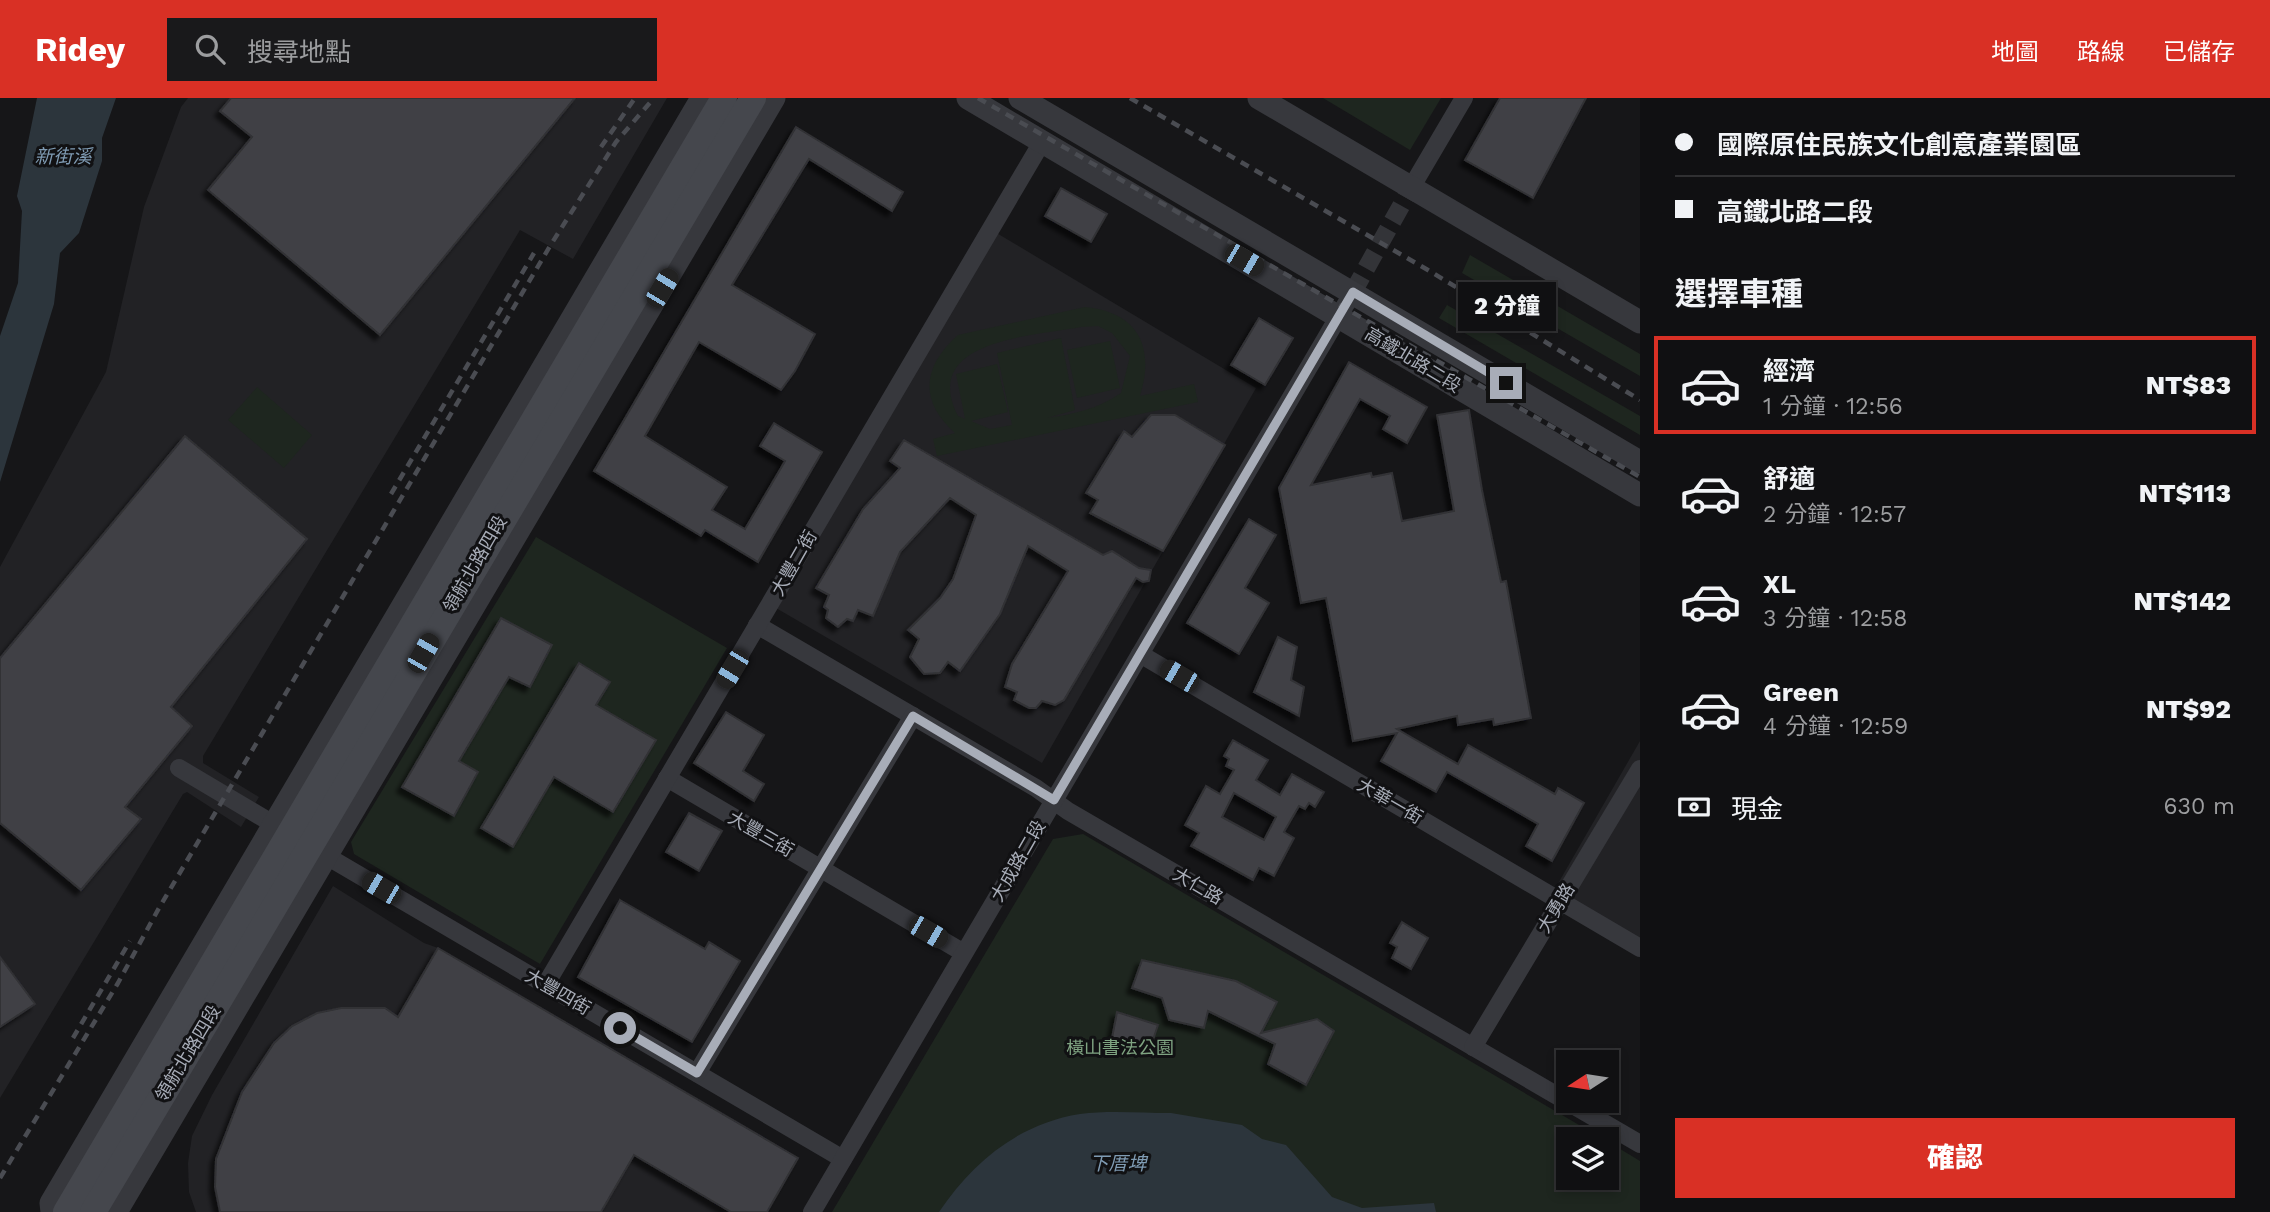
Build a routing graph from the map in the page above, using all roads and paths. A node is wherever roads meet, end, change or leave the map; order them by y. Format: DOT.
graph roads {
  1 [pos="702,98"];
  2 [pos="724,98"];
  3 [pos="753,98"];
  4 [pos="774,98"];
  5 [pos="968,98"];
  6 [pos="1020,98"];
  7 [pos="1259,98"];
  8 [pos="1464,98"];
  9 [pos="1042,142"];
  10 [pos="1411,188"];
  11 [pos="1353,292"];
  12 [pos="1339,316"];
  13 [pos="1640,322"];
  14 [pos="1640,462"];
  15 [pos="1640,495"];
  16 [pos="757,625"];
  17 [pos="1140,654"];
  18 [pos="913,716"];
  19 [pos="179,768"];
  20 [pos="1640,769"];
  21 [pos="667,778"];
  22 [pos="1054,800"];
  23 [pos="301,840"];
  24 [pos="821,869"];
  25 [pos="1561,901"];
  26 [pos="1640,948"];
  27 [pos="964,953"];
  28 [pos="546,984"];
  29 [pos="1473,1047"];
  30 [pos="697,1073"];
  31 [pos="1640,1144"];
  32 [pos="843,1159"];
  33 [pos="52,1212"];
  34 [pos="66,1212"];
  35 [pos="93,1212"];
  36 [pos="117,1212"];
  37 [pos="812,1212"];
  1 -- 23 [label="street, 領航北路四段"];
  2 -- 23 [label="main road, 領航北路四段"];
  3 -- 23 [label="main road, 領航北路四段"];
  4 -- 23 [label="street, 領航北路四段"];
  5 -- 9 [label="street, 高鐵北路二段"];
  6 -- 11 [label="street, 高鐵北路二段"];
  7 -- 10 [label="street"];
  8 -- 10 [label="street"];
  9 -- 12 [label="street, 高鐵北路二段"];
  9 -- 16 [label="street, 大豐二街"];
  10 -- 13 [label="street"];
  11 -- 12 [label="street, 大成路二段"];
  11 -- 14 [label="street, 高鐵北路二段"];
  12 -- 15 [label="street, 高鐵北路二段"];
  12 -- 17 [label="street, 大成路二段"];
  16 -- 18 [label="street, 大仁路"];
  16 -- 21 [label="street, 大豐二街"];
  17 -- 22 [label="street, 大成路二段"];
  17 -- 25 [label="street, 大華一街"];
  18 -- 22 [label="street, 大仁路"];
  18 -- 24 [label="street"];
  19 -- 23 [label="street, 大豐四街"];
  20 -- 25 [label="street, 大勇路"];
  21 -- 24 [label="street, 大豐三街"];
  21 -- 28 [label="street, 大豐二街"];
  22 -- 27 [label="street, 大成路二段"];
  22 -- 29 [label="street, 大仁路"];
  23 -- 28 [label="street, 大豐四街"];
  23 -- 33 [label="street, 領航北路四段"];
  23 -- 34 [label="main road, 領航北路四段"];
  23 -- 35 [label="main road, 領航北路四段"];
  23 -- 36 [label="street, 領航北路四段"];
  24 -- 27 [label="street, 大豐三街"];
  24 -- 30 [label="street"];
  25 -- 26 [label="street, 大華一街"];
  25 -- 29 [label="street, 大勇路"];
  27 -- 32 [label="street, 大成路二段"];
  28 -- 30 [label="street, 大豐四街"];
  29 -- 31 [label="street, 大仁路"];
  30 -- 32 [label="street, 大豐四街"];
  32 -- 37 [label="street, 大成路二段"];
}
